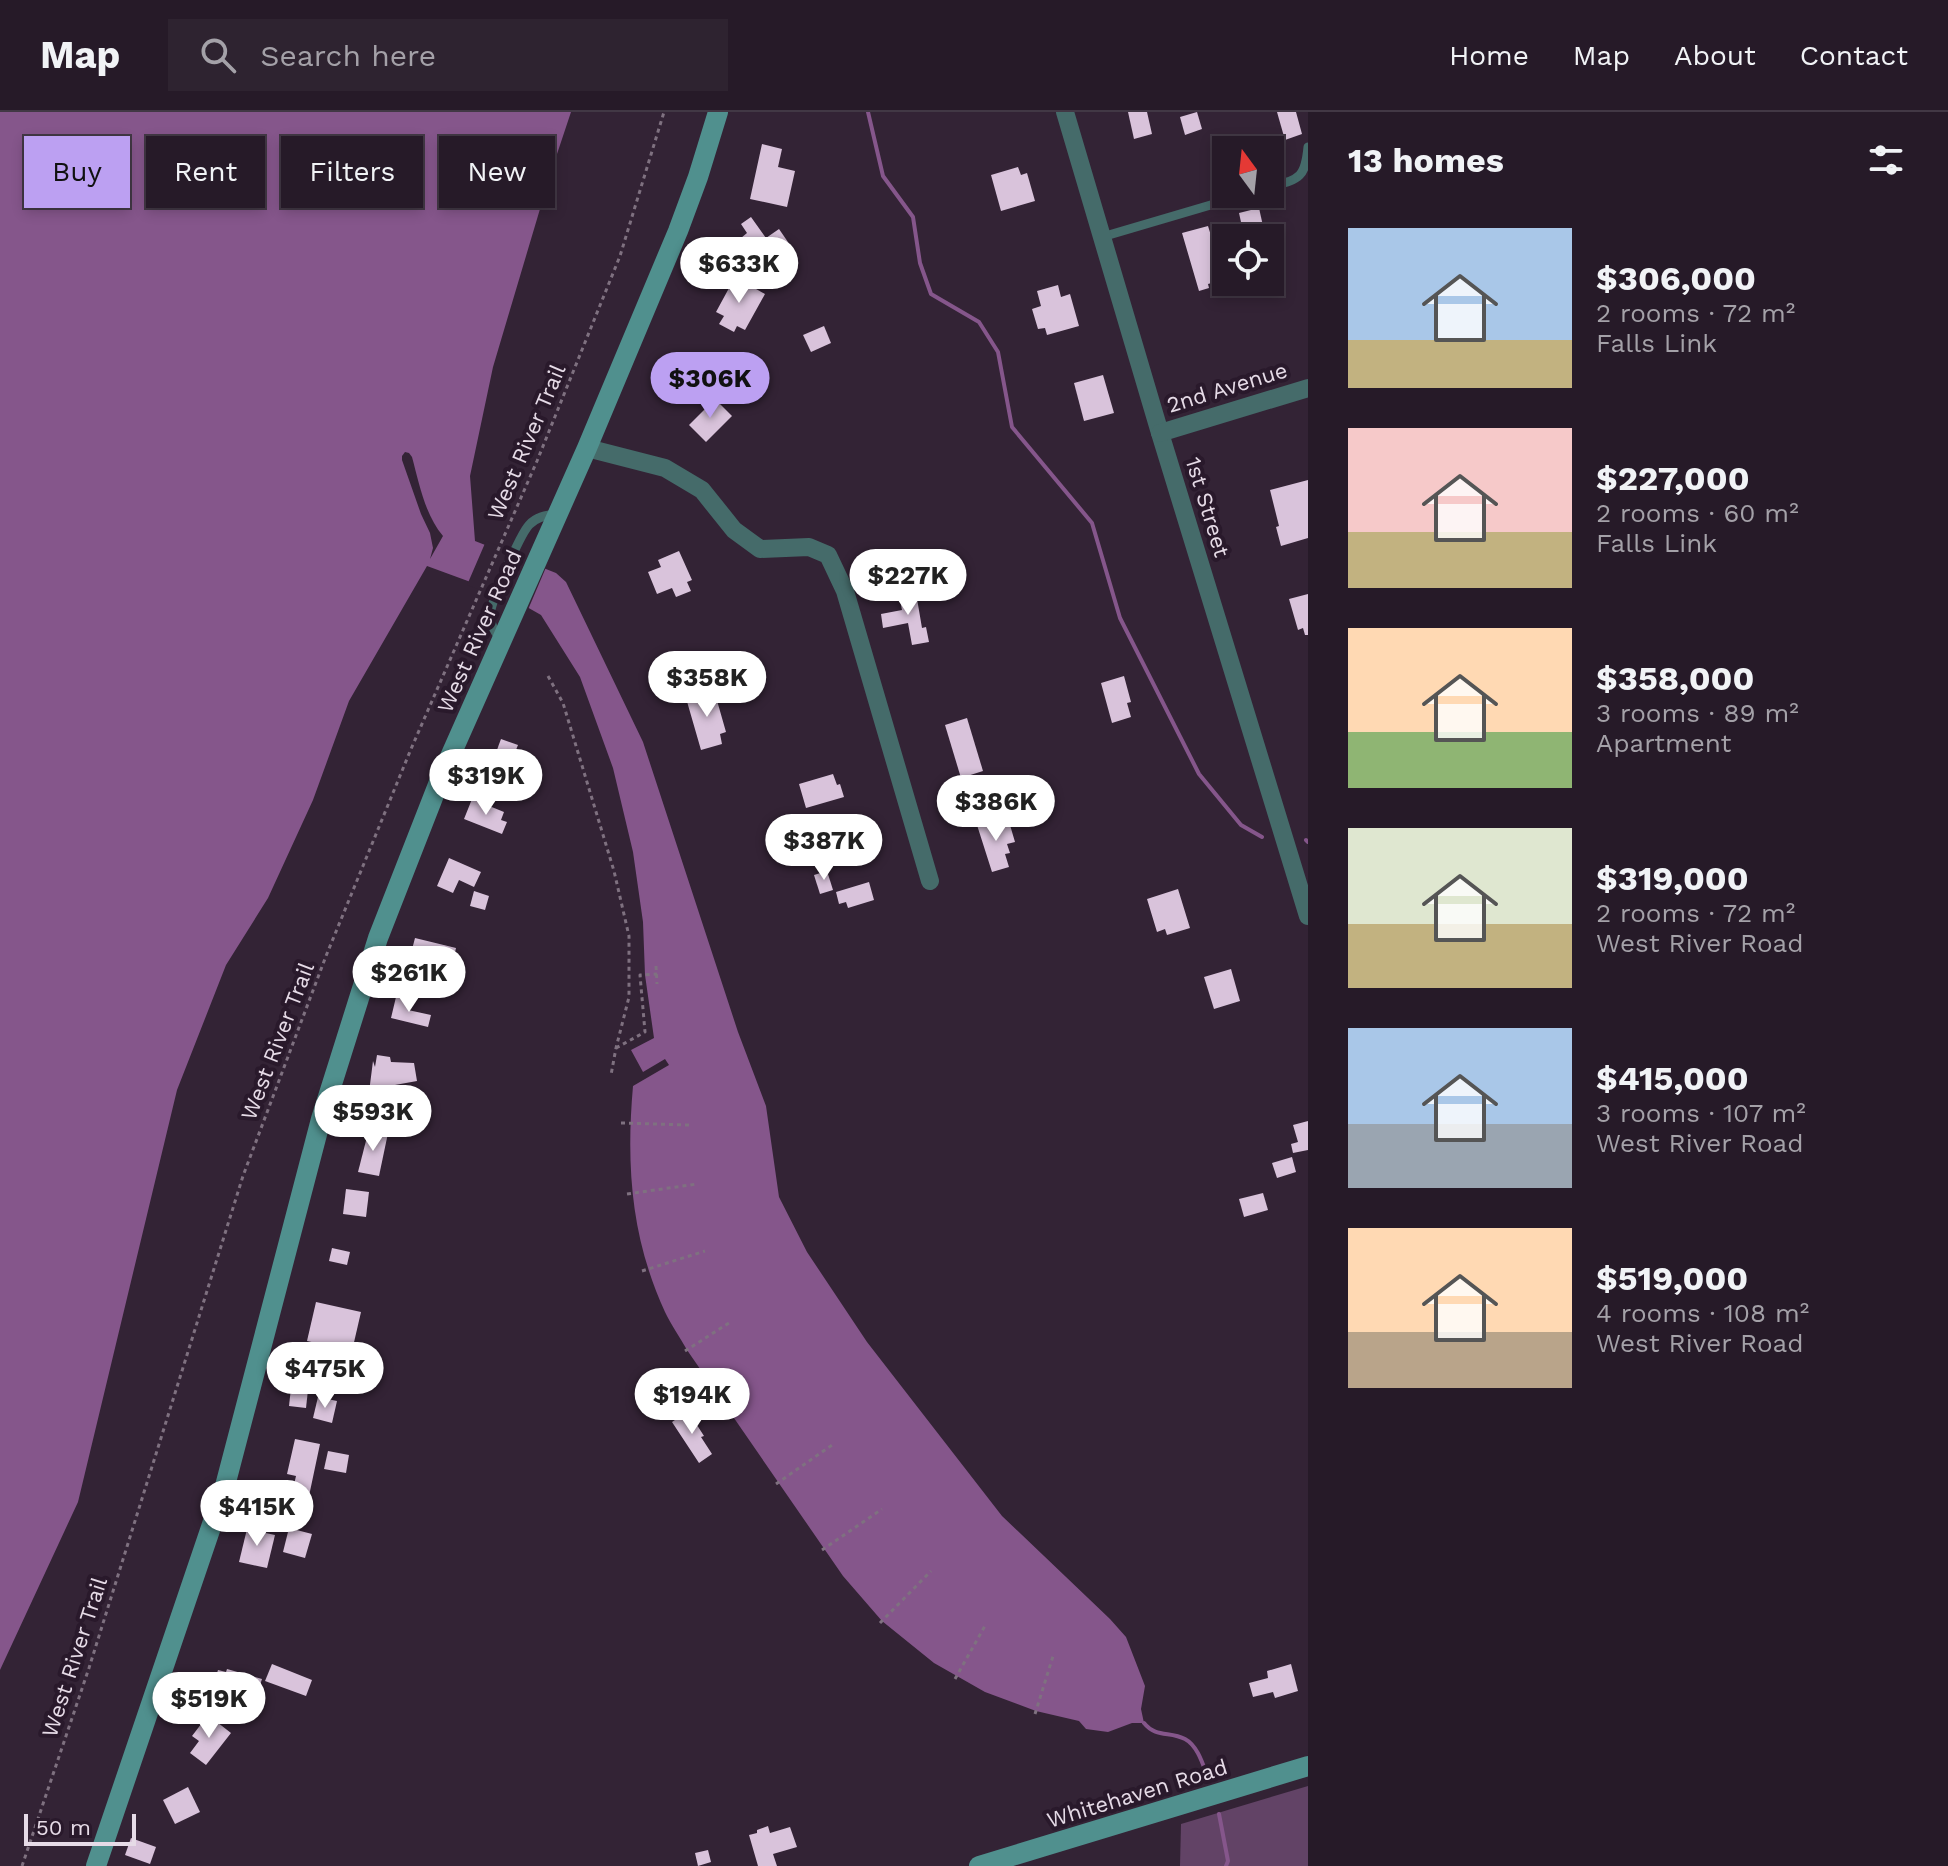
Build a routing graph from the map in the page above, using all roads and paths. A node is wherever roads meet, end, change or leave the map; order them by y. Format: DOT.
graph roads {
  1 [pos="664,112"];
  2 [pos="718,112"];
  3 [pos="1065,112"];
  4 [pos="1308,147"];
  5 [pos="1284,183"];
  6 [pos="1212,205"];
  7 [pos="1102,237"];
  8 [pos="1308,388"];
  9 [pos="1160,433"];
  10 [pos="587,448"];
  11 [pos="557,514"];
  12 [pos="501,640"];
  13 [pos="548,676"];
  14 [pos="930,881"];
  15 [pos="1308,916"];
  16 [pos="656,966"];
  17 [pos="657,974"];
  18 [pos="657,984"];
  19 [pos="616,1048"];
  20 [pos="611,1075"];
  21 [pos="621,1123"];
  22 [pos="689,1125"];
  23 [pos="697,1184"];
  24 [pos="627,1194"];
  25 [pos="705,1251"];
  26 [pos="642,1271"];
  27 [pos="732,1321"];
  28 [pos="685,1351"];
  29 [pos="835,1443"];
  30 [pos="776,1484"];
  31 [pos="882,1509"];
  32 [pos="822,1550"];
  33 [pos="931,1571"];
  34 [pos="880,1623"];
  35 [pos="986,1624"];
  36 [pos="1054,1653"];
  37 [pos="955,1679"];
  38 [pos="1035,1714"];
  39 [pos="1308,1766"];
  40 [pos="22,1866"];
  41 [pos="96,1866"];
  42 [pos="979,1866"];
  1 -- 40 [label="path, West River Trail"];
  2 -- 10 [label="main road, West River Road"];
  3 -- 7 [label="street, 1st Street"];
  4 -- 5 [label="lane"];
  6 -- 7 [label="lane"];
  7 -- 9 [label="street, 1st Street"];
  8 -- 9 [label="street, 2nd Avenue"];
  9 -- 15 [label="street, 1st Street"];
  10 -- 11 [label="main road, West River Road"];
  10 -- 14 [label="street"];
  11 -- 12 [label="main road, West River Road"];
  11 -- 12 [label="lane"];
  12 -- 41 [label="main road, West River Road"];
  13 -- 19 [label="path"];
  16 -- 17 [label="path"];
  17 -- 18 [label="path"];
  17 -- 19 [label="path"];
  19 -- 20 [label="path"];
  21 -- 22 [label="path"];
  23 -- 24 [label="path"];
  25 -- 26 [label="path"];
  27 -- 28 [label="path"];
  29 -- 30 [label="path"];
  31 -- 32 [label="path"];
  33 -- 34 [label="path"];
  35 -- 37 [label="path"];
  36 -- 38 [label="path"];
  39 -- 42 [label="main road, Whitehaven Road"];
}
